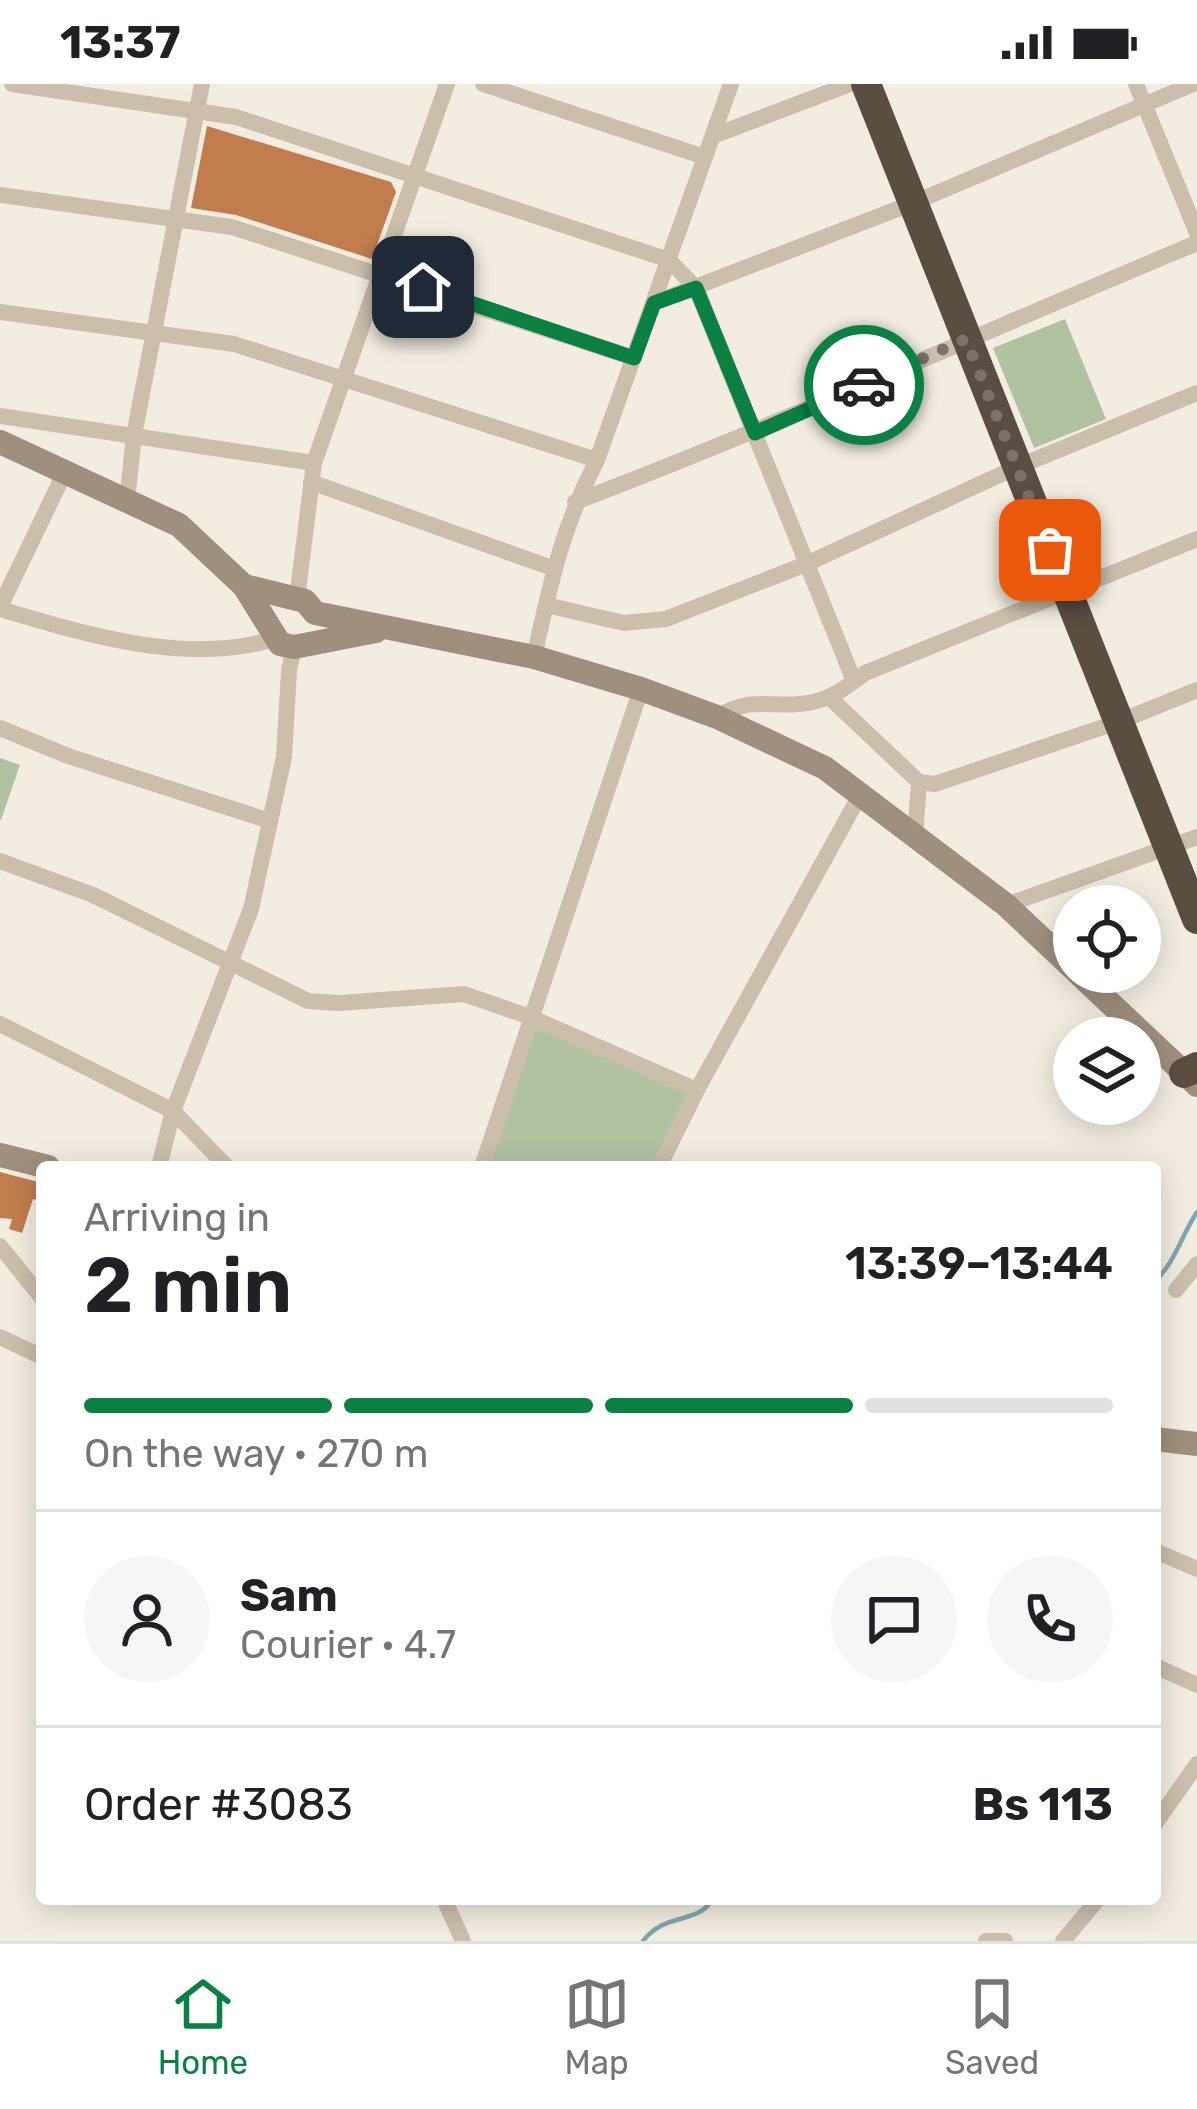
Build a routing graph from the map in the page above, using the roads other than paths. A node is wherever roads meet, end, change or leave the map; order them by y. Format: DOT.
graph roads {
  1 [pos="12,84"];
  2 [pos="202,84"];
  3 [pos="447,84"];
  4 [pos="483,84"];
  5 [pos="730,84"];
  6 [pos="850,84"];
  7 [pos="866,84"];
  8 [pos="1136,84"];
  9 [pos="1193,84"];
  10 [pos="1144,104"];
  11 [pos="195,111"];
  12 [pos="712,136"];
  13 [pos="705,157"];
  14 [pos="415,175"];
  15 [pos="0,195"];
  16 [pos="913,203"];
  17 [pos="174,217"];
  18 [pos="1197,233"];
  19 [pos="1197,243"];
  20 [pos="669,260"];
  21 [pos="381,273"];
  22 [pos="696,288"];
  23 [pos="654,303"];
  24 [pos="0,312"];
  25 [pos="153,332"];
  26 [pos="966,339"];
  27 [pos="634,358"];
  28 [pos="343,379"];
  29 [pos="1197,394"];
  30 [pos="0,416"];
  31 [pos="755,433"];
  32 [pos="134,435"];
  33 [pos="0,442"];
  34 [pos="597,460"];
  35 [pos="314,463"];
  36 [pos="1017,467"];
  37 [pos="64,474"];
  38 [pos="311,482"];
  39 [pos="127,501"];
  40 [pos="575,502"];
  41 [pos="1197,539"];
  42 [pos="806,564"];
  43 [pos="552,568"];
  44 [pos="244,586"];
  45 [pos="1067,592"];
  46 [pos="301,603"];
  47 [pos="546,605"];
  48 [pos="0,608"];
  49 [pos="386,630"];
  50 [pos="286,638"];
  51 [pos="534,658"];
  52 [pos="854,681"];
  53 [pos="641,689"];
  54 [pos="1197,690"];
  55 [pos="829,697"];
  56 [pos="717,717"];
  57 [pos="1118,722"];
  58 [pos="0,728"];
  59 [pos="919,782"];
  60 [pos="860,795"];
  61 [pos="270,821"];
  62 [pos="1197,836"];
  63 [pos="915,837"];
  64 [pos="1168,849"];
  65 [pos="0,861"];
  66 [pos="1006,905"];
  67 [pos="1197,919"];
  68 [pos="1053,949"];
  69 [pos="232,965"];
  70 [pos="1101,993"];
  71 [pos="530,1017"];
  72 [pos="0,1024"];
  73 [pos="1193,1075"];
  74 [pos="697,1090"];
  75 [pos="173,1112"];
  76 [pos="0,1155"];
  77 [pos="161,1161"];
  78 [pos="221,1161"];
  79 [pos="484,1161"];
  80 [pos="661,1161"];
  81 [pos="36,1164"];
  82 [pos="0,1246"];
  83 [pos="1197,1264"];
  84 [pos="1176,1290"];
  85 [pos="36,1291"];
  86 [pos="0,1337"];
  87 [pos="36,1354"];
  88 [pos="1161,1440"];
  89 [pos="1197,1444"];
  90 [pos="1161,1554"];
  91 [pos="1197,1569"];
  92 [pos="1161,1669"];
  93 [pos="1197,1685"];
  94 [pos="1197,1764"];
  95 [pos="1161,1813"];
  96 [pos="447,1905"];
  97 [pos="1093,1905"];
  98 [pos="463,1941"];
  99 [pos="986,1941"];
  100 [pos="1005,1941"];
  101 [pos="1063,1941"];
  1 -- 11 [label="street"];
  2 -- 11 [label="street"];
  3 -- 14 [label="street"];
  4 -- 13 [label="street"];
  5 -- 12 [label="street"];
  6 -- 12 [label="street"];
  7 -- 16 [label="highway"];
  8 -- 10 [label="street"];
  9 -- 10 [label="street"];
  10 -- 16 [label="street"];
  10 -- 18 [label="street"];
  11 -- 14 [label="street"];
  11 -- 17 [label="street"];
  12 -- 13 [label="street"];
  13 -- 20 [label="street"];
  14 -- 20 [label="street"];
  14 -- 21 [label="street"];
  15 -- 17 [label="street"];
  16 -- 22 [label="street"];
  16 -- 26 [label="highway"];
  17 -- 21 [label="street"];
  17 -- 25 [label="street"];
  19 -- 26 [label="street"];
  20 -- 22 [label="street"];
  20 -- 23 [label="street"];
  21 -- 27 [label="street"];
  21 -- 28 [label="street"];
  22 -- 23 [label="street"];
  22 -- 31 [label="street"];
  23 -- 27 [label="street"];
  24 -- 25 [label="street"];
  25 -- 28 [label="street"];
  25 -- 32 [label="street"];
  26 -- 31 [label="street"];
  26 -- 36 [label="highway"];
  27 -- 34 [label="street"];
  28 -- 34 [label="street"];
  28 -- 35 [label="street"];
  29 -- 36 [label="street"];
  30 -- 32 [label="street"];
  31 -- 40 [label="street"];
  31 -- 42 [label="street"];
  32 -- 35 [label="street"];
  32 -- 39 [label="street"];
  33 -- 37 [label="street"];
  34 -- 40 [label="street"];
  35 -- 38 [label="street"];
  36 -- 42 [label="street"];
  36 -- 45 [label="highway"];
  37 -- 39 [label="street"];
  37 -- 48 [label="street"];
  38 -- 43 [label="street"];
  38 -- 46 [label="street"];
  39 -- 44 [label="street"];
  40 -- 43 [label="street"];
  41 -- 45 [label="street"];
  42 -- 47 [label="street"];
  42 -- 52 [label="street"];
  43 -- 47 [label="street"];
  44 -- 46 [label="street"];
  44 -- 50 [label="street"];
  45 -- 52 [label="street"];
  45 -- 57 [label="highway"];
  46 -- 49 [label="street"];
  46 -- 50 [label="street"];
  46 -- 50 [label="street"];
  47 -- 51 [label="street"];
  48 -- 50 [label="street"];
  49 -- 50 [label="street"];
  49 -- 51 [label="street"];
  50 -- 61 [label="street"];
  51 -- 53 [label="street"];
  52 -- 55 [label="street"];
  53 -- 56 [label="street"];
  53 -- 71 [label="street"];
  54 -- 57 [label="street"];
  55 -- 56 [label="street"];
  55 -- 59 [label="street"];
  56 -- 60 [label="street"];
  57 -- 59 [label="street"];
  57 -- 64 [label="highway"];
  58 -- 61 [label="street"];
  59 -- 63 [label="street"];
  60 -- 63 [label="street"];
  60 -- 74 [label="street"];
  61 -- 69 [label="street"];
  62 -- 64 [label="street"];
  63 -- 66 [label="street"];
  64 -- 66 [label="street"];
  64 -- 67 [label="highway"];
  65 -- 69 [label="street"];
  66 -- 68 [label="street"];
  69 -- 71 [label="street"];
  69 -- 75 [label="street"];
  70 -- 73 [label="street"];
  71 -- 74 [label="street"];
  71 -- 79 [label="street"];
  72 -- 75 [label="street"];
  74 -- 80 [label="street"];
  75 -- 77 [label="street"];
  75 -- 78 [label="street"];
  76 -- 81 [label="street"];
  82 -- 85 [label="street"];
  83 -- 84 [label="street"];
  86 -- 87 [label="street"];
  88 -- 89 [label="street"];
  90 -- 91 [label="street"];
  92 -- 93 [label="street"];
  94 -- 95 [label="street"];
  96 -- 98 [label="street"];
  97 -- 101 [label="street"];
  99 -- 100 [label="street"];
}
